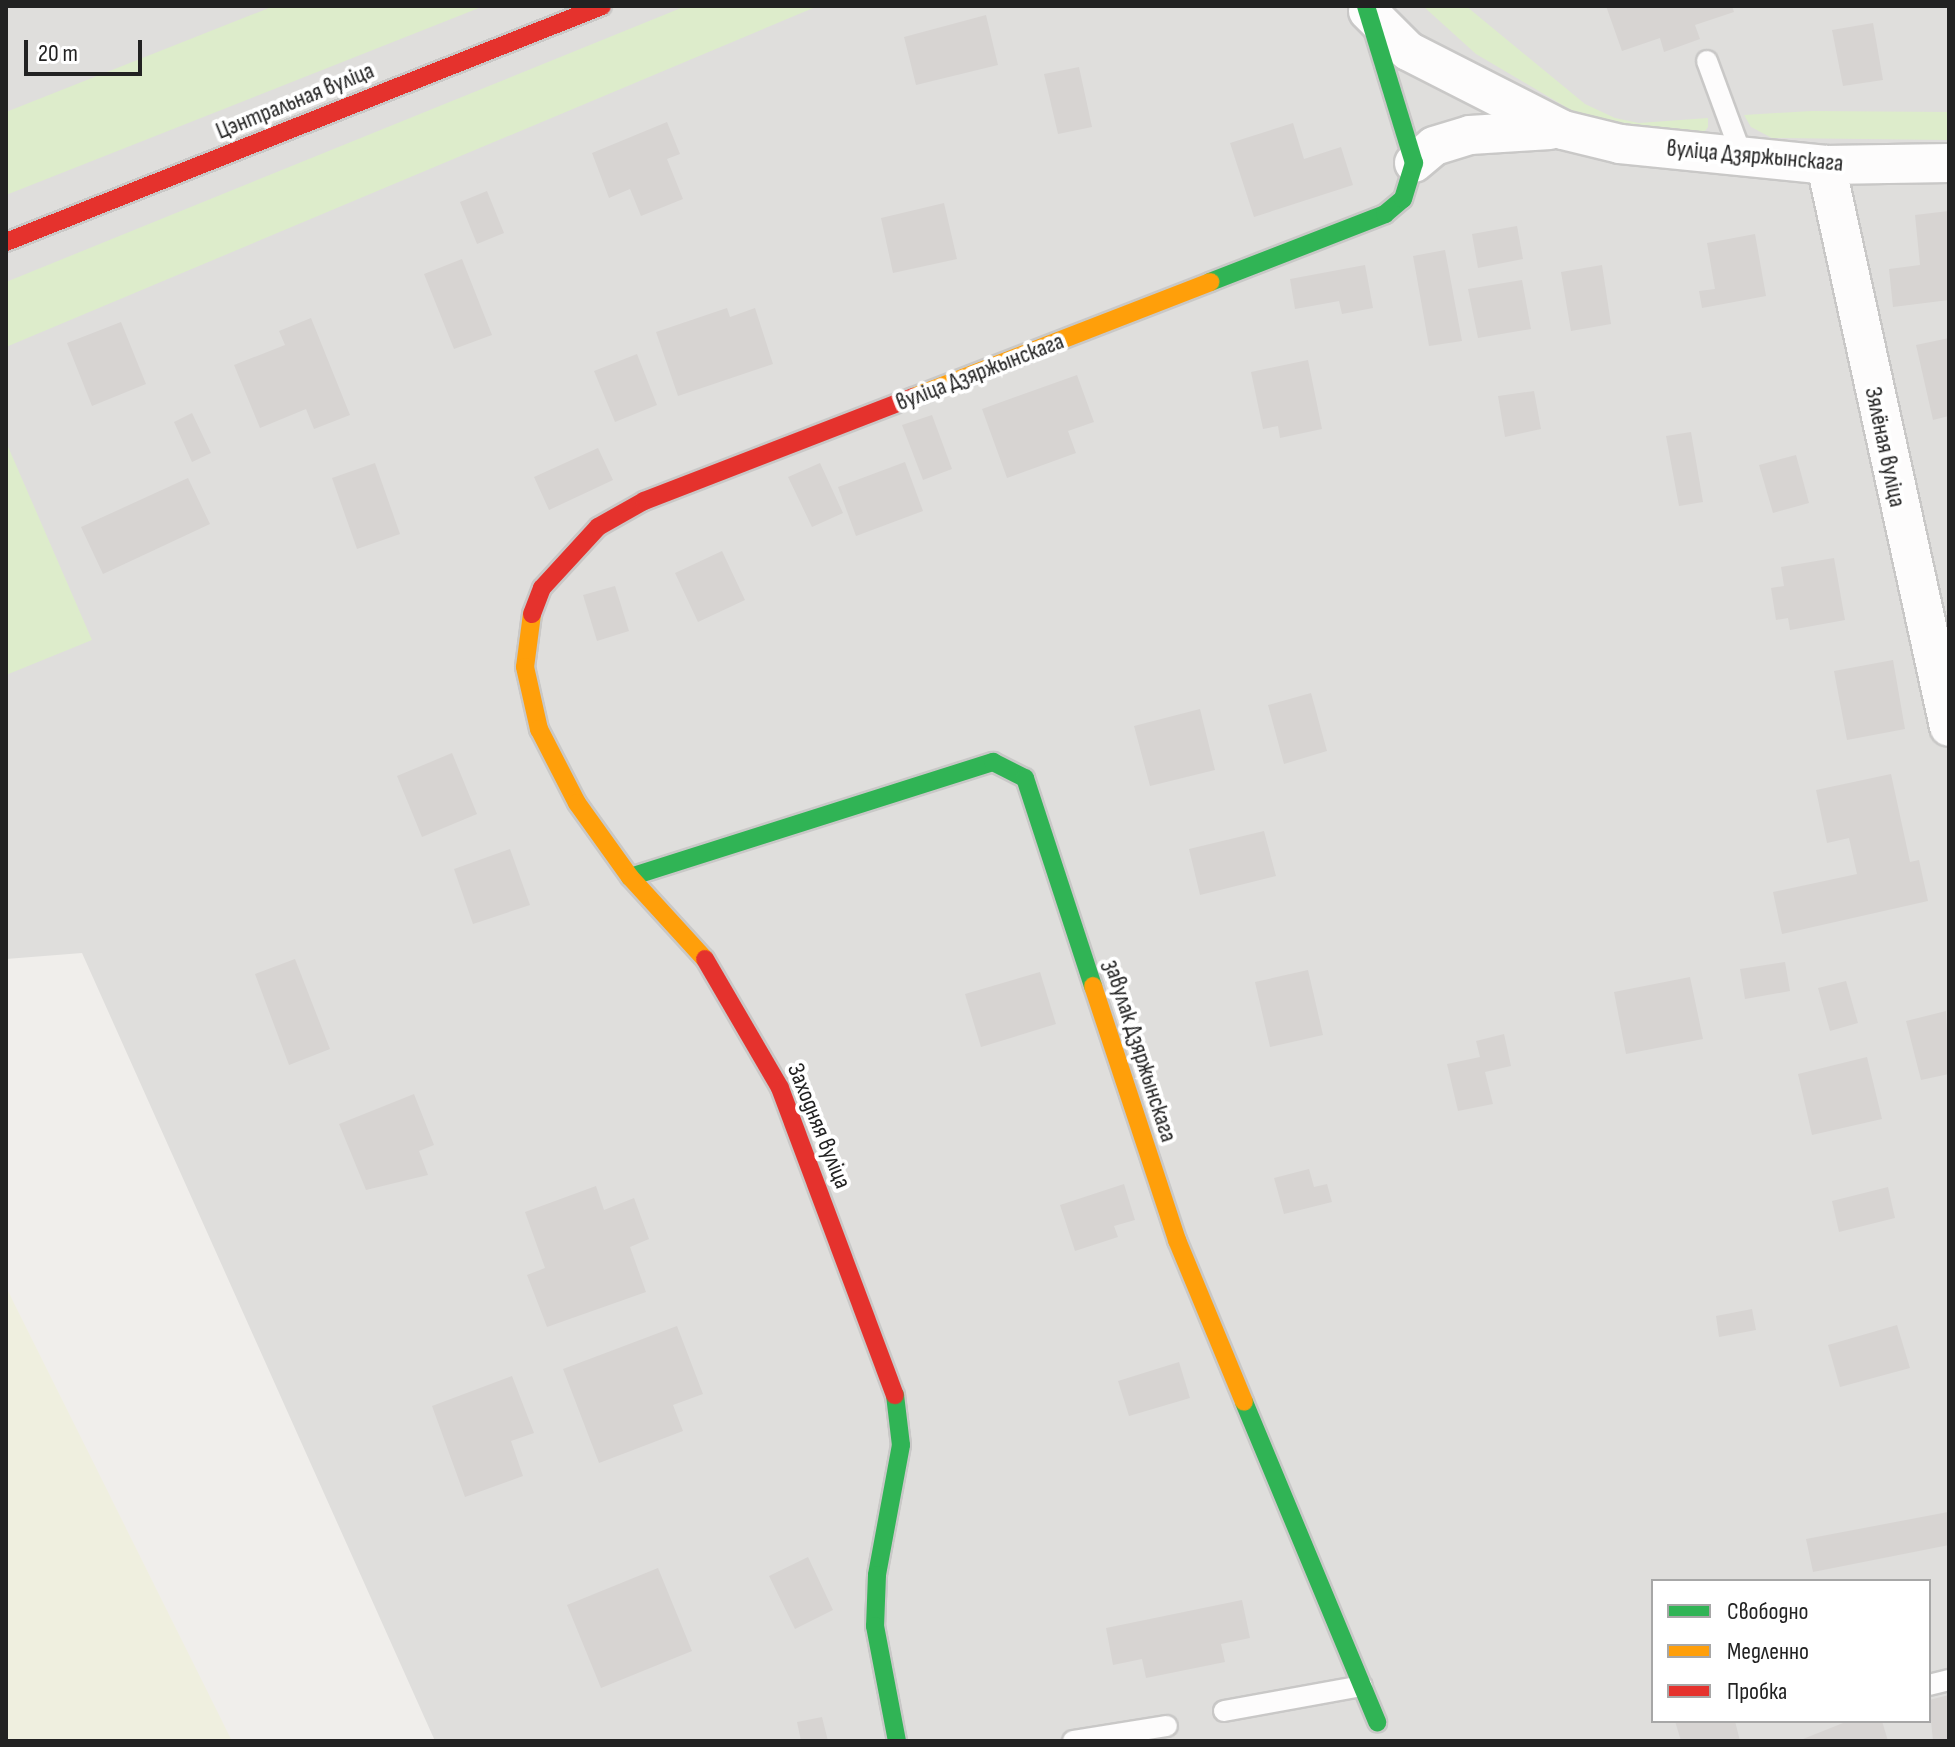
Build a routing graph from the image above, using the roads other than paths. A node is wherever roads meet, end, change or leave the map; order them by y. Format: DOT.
graph roads {
  1 [pos="602,6"];
  2 [pos="1367,8"];
  3 [pos="1707,61"];
  4 [pos="1563,130"];
  5 [pos="1742,156"];
  6 [pos="1414,163"];
  7 [pos="1949,163"];
  8 [pos="1826,165"];
  9 [pos="6,242"];
  10 [pos="542,588"];
  11 [pos="1949,727"];
  12 [pos="630,877"];
  13 [pos="1362,1686"];
  14 [pos="1224,1711"];
  15 [pos="1377,1722"];
  16 [pos="1167,1726"];
  17 [pos="897,1741"];
  18 [pos="1073,1741"];
  1 -- 9 [label="street, Цэнтральная вуліца"];
  2 -- 4 [label="street, вуліца Дзяржынскага"];
  2 -- 6 [label="street, вуліца Дзяржынскага"];
  3 -- 5 [label="lane"];
  4 -- 5 [label="street, вуліца Дзяржынскага"];
  4 -- 6 [label="street, вуліца Дзяржынскага"];
  5 -- 8 [label="street, вуліца Дзяржынскага"];
  6 -- 10 [label="street, вуліца Дзяржынскага"];
  7 -- 8 [label="street, вуліца Дзяржынскага"];
  8 -- 11 [label="street, Зялёная вуліца"];
  10 -- 12 [label="street, Заходняя вуліца"];
  12 -- 13 [label="street, завулак Дзяржынскага"];
  12 -- 17 [label="street, Заходняя вуліца"];
  13 -- 14 [label="lane"];
  13 -- 15 [label="street, завулак Дзяржынскага"];
  16 -- 18 [label="lane"];
}
